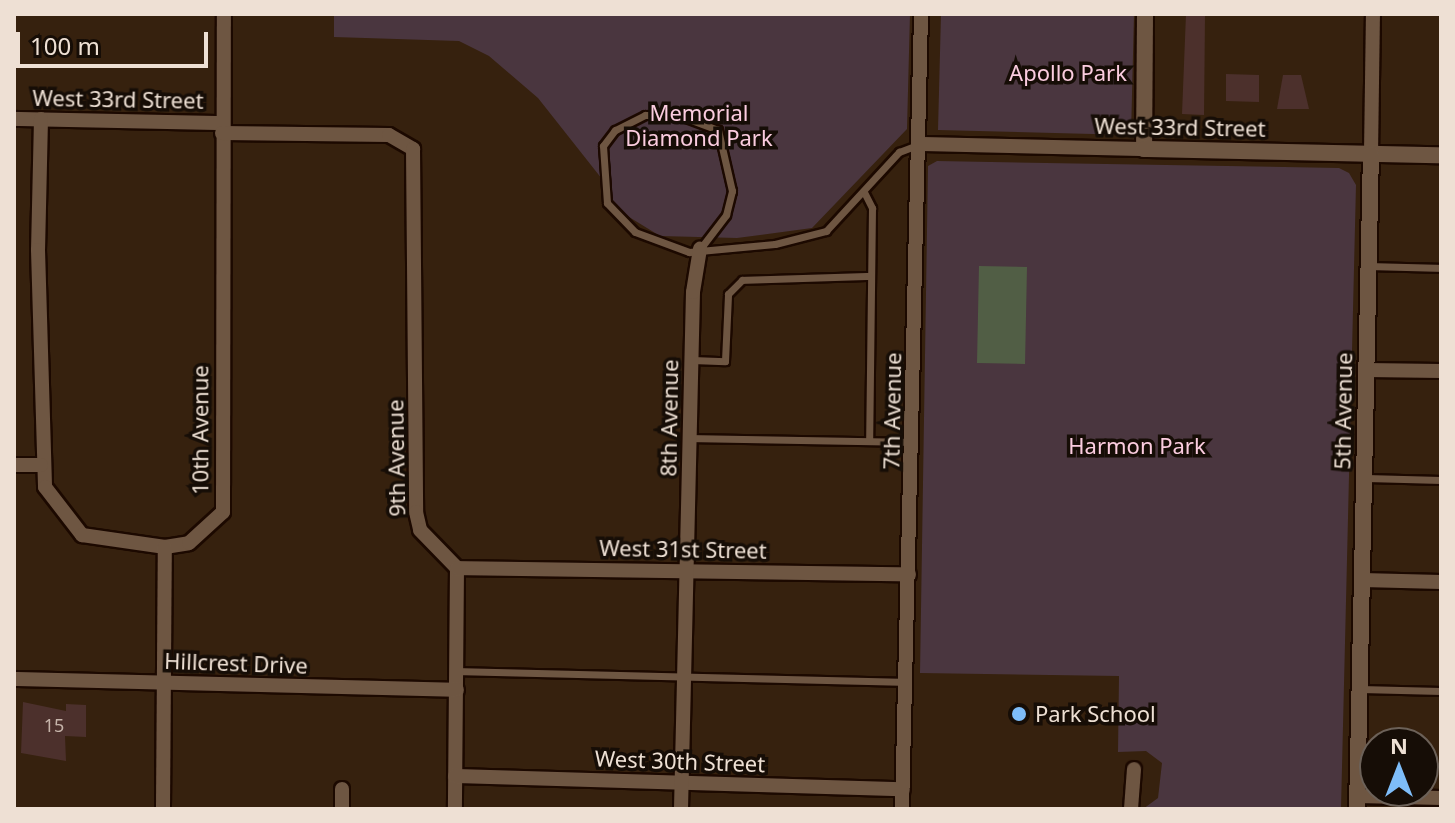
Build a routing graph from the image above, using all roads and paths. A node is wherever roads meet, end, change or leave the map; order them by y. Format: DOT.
graph roads {
  1 [pos="224,14"];
  2 [pos="921,14"];
  3 [pos="1145,14"];
  4 [pos="1373,14"];
  5 [pos="14,119"];
  6 [pos="41,119"];
  7 [pos="222,128"];
  8 [pos="408,141"];
  9 [pos="919,144"];
  10 [pos="1144,149"];
  11 [pos="1371,154"];
  12 [pos="1441,155"];
  13 [pos="864,192"];
  14 [pos="700,249"];
  15 [pos="1368,266"];
  16 [pos="1441,268"];
  17 [pos="871,276"];
  18 [pos="692,360"];
  19 [pos="1366,370"];
  20 [pos="1441,371"];
  21 [pos="690,438"];
  22 [pos="869,441"];
  23 [pos="913,442"];
  24 [pos="14,465"];
  25 [pos="41,465"];
  26 [pos="1364,478"];
  27 [pos="1441,480"];
  28 [pos="165,547"];
  29 [pos="457,568"];
  30 [pos="687,571"];
  31 [pos="909,574"];
  32 [pos="1362,580"];
  33 [pos="1441,582"];
  34 [pos="457,671"];
  35 [pos="685,676"];
  36 [pos="14,679"];
  37 [pos="167,682"];
  38 [pos="906,682"];
  39 [pos="1360,689"];
  40 [pos="457,690"];
  41 [pos="1441,691"];
  42 [pos="1134,769"];
  43 [pos="455,776"];
  44 [pos="682,783"];
  45 [pos="342,789"];
  46 [pos="903,789"];
  47 [pos="1441,798"];
  48 [pos="1357,803"];
  49 [pos="163,809"];
  50 [pos="342,809"];
  51 [pos="455,809"];
  52 [pos="681,809"];
  53 [pos="902,809"];
  54 [pos="1131,809"];
  1 -- 7 [label="street, 10th Avenue"];
  2 -- 9 [label="street, 7th Avenue"];
  3 -- 10 [label="street"];
  4 -- 11 [label="street, 5th Avenue"];
  5 -- 6 [label="street, West 33rd Street"];
  6 -- 7 [label="street, West 33rd Street"];
  6 -- 25 [label="street"];
  7 -- 8 [label="street, West 33rd Street"];
  7 -- 28 [label="street, 10th Avenue"];
  8 -- 29 [label="street, 9th Avenue"];
  9 -- 10 [label="street, West 33rd Street"];
  9 -- 13 [label="lane"];
  9 -- 23 [label="street, 7th Avenue"];
  10 -- 11 [label="street, West 33rd Street"];
  11 -- 12 [label="street, West 33rd Street"];
  11 -- 15 [label="street, 5th Avenue"];
  13 -- 14 [label="lane"];
  13 -- 17 [label="lane"];
  14 -- 14 [label="lane"];
  14 -- 18 [label="street, 8th Avenue"];
  15 -- 16 [label="lane"];
  15 -- 19 [label="street, 5th Avenue"];
  17 -- 18 [label="lane"];
  17 -- 22 [label="lane"];
  18 -- 21 [label="street, 8th Avenue"];
  19 -- 20 [label="street"];
  19 -- 26 [label="street, 5th Avenue"];
  21 -- 22 [label="lane"];
  21 -- 30 [label="street, 8th Avenue"];
  22 -- 23 [label="lane"];
  23 -- 31 [label="street, 7th Avenue"];
  24 -- 25 [label="street"];
  25 -- 28 [label="street"];
  26 -- 27 [label="lane"];
  26 -- 32 [label="street, 5th Avenue"];
  28 -- 37 [label="street"];
  29 -- 30 [label="street, West 31st Street"];
  29 -- 34 [label="street"];
  30 -- 31 [label="street, West 31st Street"];
  30 -- 35 [label="street, 8th Avenue"];
  31 -- 38 [label="street, 7th Avenue"];
  32 -- 33 [label="street"];
  32 -- 39 [label="street, 5th Avenue"];
  34 -- 35 [label="lane"];
  34 -- 40 [label="street"];
  35 -- 38 [label="lane"];
  35 -- 44 [label="street, 8th Avenue"];
  36 -- 37 [label="street, Hillcrest Drive"];
  37 -- 40 [label="street, Hillcrest Drive"];
  37 -- 49 [label="street"];
  38 -- 46 [label="street, 7th Avenue"];
  39 -- 41 [label="lane"];
  39 -- 48 [label="street, 5th Avenue"];
  40 -- 43 [label="street"];
  42 -- 54 [label="street"];
  43 -- 44 [label="street, West 30th Street"];
  43 -- 51 [label="street"];
  44 -- 46 [label="street, West 30th Street"];
  44 -- 52 [label="street, 8th Avenue"];
  45 -- 50 [label="street"];
  46 -- 53 [label="street, 7th Avenue"];
  47 -- 48 [label="street"];
}
